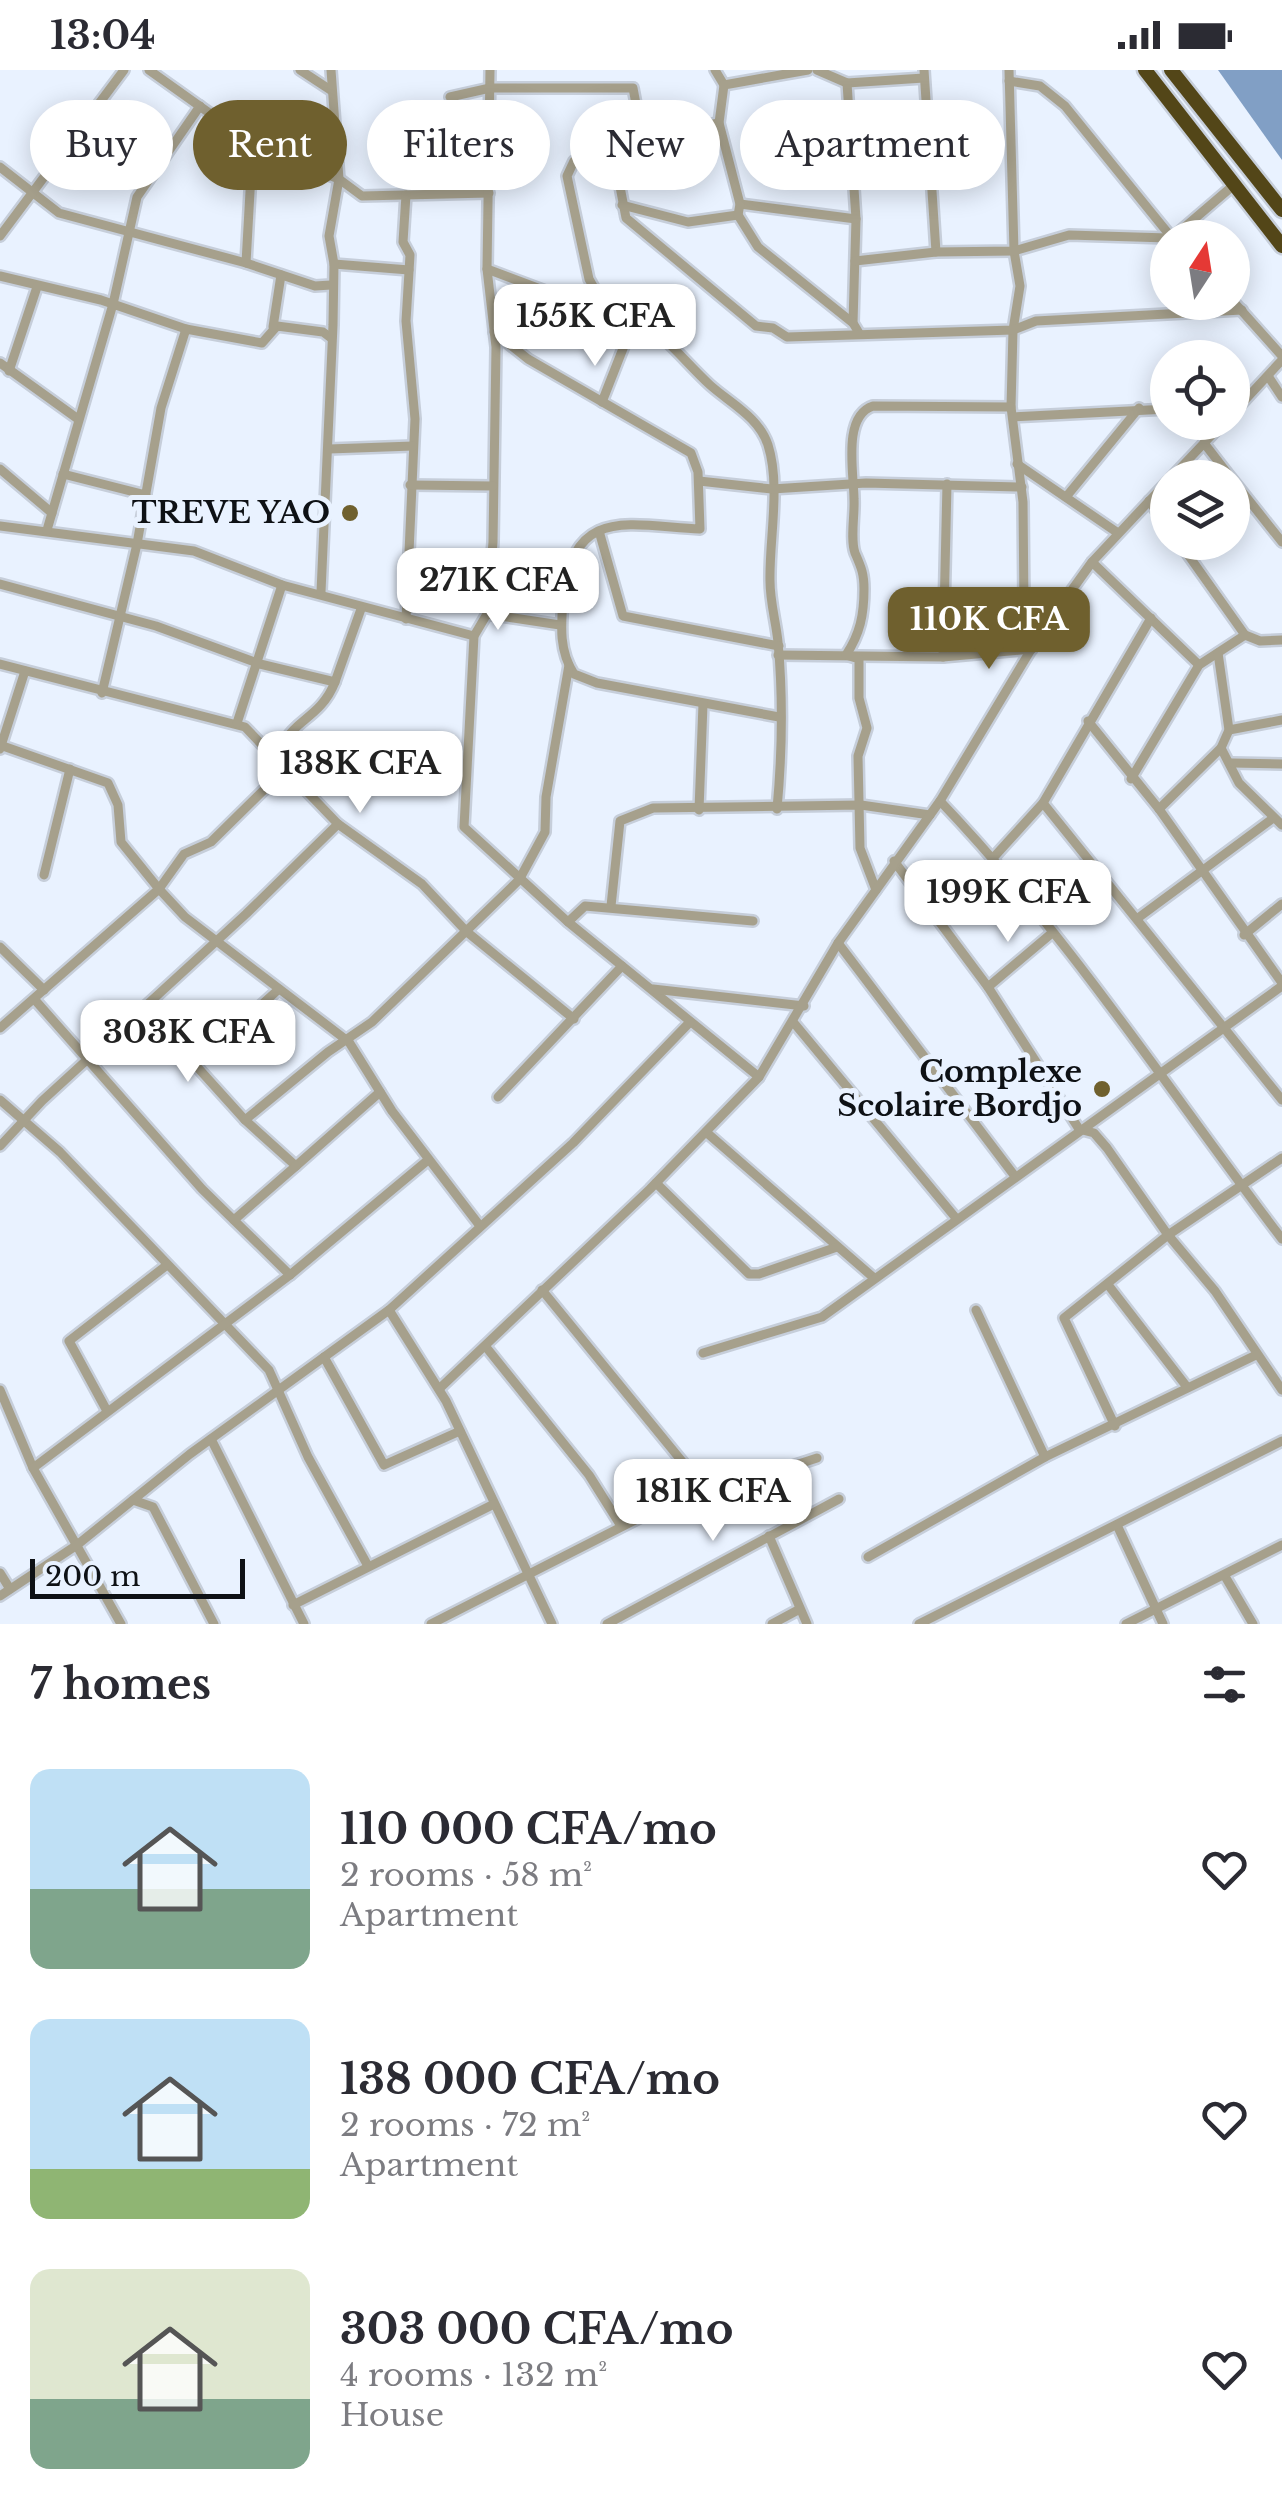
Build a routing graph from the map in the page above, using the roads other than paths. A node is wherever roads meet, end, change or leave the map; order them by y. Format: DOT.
graph roads {
  1 [pos="124,70"];
  2 [pos="149,70"];
  3 [pos="300,70"];
  4 [pos="332,70"];
  5 [pos="490,70"];
  6 [pos="715,70"];
  7 [pos="808,70"];
  8 [pos="817,70"];
  9 [pos="1145,70"];
  10 [pos="1170,70"];
  11 [pos="924,74"];
  12 [pos="1008,76"];
  13 [pos="847,83"];
  14 [pos="724,85"];
  15 [pos="490,88"];
  16 [pos="332,91"];
  17 [pos="450,96"];
  18 [pos="333,100"];
  19 [pos="636,100"];
  20 [pos="193,101"];
  21 [pos="720,110"];
  22 [pos="193,116"];
  23 [pos="720,131"];
  24 [pos="0,167"];
  25 [pos="1235,184"];
  26 [pos="347,185"];
  27 [pos="250,190"];
  28 [pos="337,190"];
  29 [pos="570,190"];
  30 [pos="620,190"];
  31 [pos="31,194"];
  32 [pos="490,194"];
  33 [pos="406,195"];
  34 [pos="622,205"];
  35 [pos="739,209"];
  36 [pos="1282,210"];
  37 [pos="856,219"];
  38 [pos="1157,220"];
  39 [pos="1192,220"];
  40 [pos="128,232"];
  41 [pos="0,236"];
  42 [pos="1150,237"];
  43 [pos="1282,246"];
  44 [pos="1014,251"];
  45 [pos="936,252"];
  46 [pos="855,261"];
  47 [pos="246,262"];
  48 [pos="334,264"];
  49 [pos="487,269"];
  50 [pos="409,270"];
  51 [pos="0,276"];
  52 [pos="282,276"];
  53 [pos="37,286"];
  54 [pos="331,286"];
  55 [pos="114,304"];
  56 [pos="603,304"];
  57 [pos="1150,314"];
  58 [pos="635,318"];
  59 [pos="1250,320"];
  60 [pos="852,323"];
  61 [pos="274,327"];
  62 [pos="186,329"];
  63 [pos="1013,330"];
  64 [pos="494,332"];
  65 [pos="858,333"];
  66 [pos="331,338"];
  67 [pos="1282,358"];
  68 [pos="0,364"];
  69 [pos="10,370"];
  70 [pos="1268,376"];
  71 [pos="1250,393"];
  72 [pos="1282,397"];
  73 [pos="602,402"];
  74 [pos="1139,408"];
  75 [pos="1150,408"];
  76 [pos="1012,412"];
  77 [pos="78,419"];
  78 [pos="1207,440"];
  79 [pos="1204,443"];
  80 [pos="413,446"];
  81 [pos="330,448"];
  82 [pos="1188,460"];
  83 [pos="1218,460"];
  84 [pos="1017,464"];
  85 [pos="0,468"];
  86 [pos="63,474"];
  87 [pos="699,481"];
  88 [pos="853,483"];
  89 [pos="947,484"];
  90 [pos="410,485"];
  91 [pos="493,486"];
  92 [pos="1022,487"];
  93 [pos="772,490"];
  94 [pos="146,495"];
  95 [pos="1066,497"];
  96 [pos="1149,501"];
  97 [pos="1250,501"];
  98 [pos="52,513"];
  99 [pos="0,526"];
  100 [pos="47,530"];
  101 [pos="599,530"];
  102 [pos="1118,533"];
  103 [pos="1282,542"];
  104 [pos="137,544"];
  105 [pos="1191,560"];
  106 [pos="1092,562"];
  107 [pos="0,584"];
  108 [pos="282,585"];
  109 [pos="320,592"];
  110 [pos="362,609"];
  111 [pos="488,614"];
  112 [pos="406,618"];
  113 [pos="1151,618"];
  114 [pos="119,619"];
  115 [pos="560,625"];
  116 [pos="1042,633"];
  117 [pos="1245,634"];
  118 [pos="474,636"];
  119 [pos="1282,640"];
  120 [pos="1032,648"];
  121 [pos="778,650"];
  122 [pos="1218,653"];
  123 [pos="846,656"];
  124 [pos="943,657"];
  125 [pos="0,664"];
  126 [pos="260,664"];
  127 [pos="1199,665"];
  128 [pos="569,666"];
  129 [pos="25,670"];
  130 [pos="334,682"];
  131 [pos="102,693"];
  132 [pos="703,704"];
  133 [pos="778,717"];
  134 [pos="1282,720"];
  135 [pos="1088,721"];
  136 [pos="237,722"];
  137 [pos="1229,730"];
  138 [pos="0,747"];
  139 [pos="1221,748"];
  140 [pos="1232,763"];
  141 [pos="1282,764"];
  142 [pos="70,769"];
  143 [pos="284,770"];
  144 [pos="1131,779"];
  145 [pos="940,801"];
  146 [pos="1043,803"];
  147 [pos="861,805"];
  148 [pos="777,809"];
  149 [pos="1159,809"];
  150 [pos="698,810"];
  151 [pos="930,815"];
  152 [pos="1272,818"];
  153 [pos="338,824"];
  154 [pos="1282,825"];
  155 [pos="994,857"];
  156 [pos="894,860"];
  157 [pos="1198,870"];
  158 [pos="44,875"];
  159 [pos="519,880"];
  160 [pos="158,889"];
  161 [pos="876,890"];
  162 [pos="1282,904"];
  163 [pos="611,906"];
  164 [pos="1138,918"];
  165 [pos="754,921"];
  166 [pos="568,922"];
  167 [pos="466,932"];
  168 [pos="1052,932"];
  169 [pos="1244,934"];
  170 [pos="215,941"];
  171 [pos="838,943"];
  172 [pos="0,947"];
  173 [pos="622,966"];
  174 [pos="1282,984"];
  175 [pos="988,987"];
  176 [pos="650,988"];
  177 [pos="278,989"];
  178 [pos="44,990"];
  179 [pos="35,1000"];
  180 [pos="804,1006"];
  181 [pos="144,1008"];
  182 [pos="574,1019"];
  183 [pos="690,1022"];
  184 [pos="794,1023"];
  185 [pos="0,1028"];
  186 [pos="1224,1030"];
  187 [pos="348,1042"];
  188 [pos="88,1061"];
  189 [pos="196,1064"];
  190 [pos="1160,1072"];
  191 [pos="760,1077"];
  192 [pos="380,1092"];
  193 [pos="498,1096"];
  194 [pos="0,1100"];
  195 [pos="1282,1100"];
  196 [pos="22,1120"];
  197 [pos="246,1120"];
  198 [pos="1078,1129"];
  199 [pos="706,1132"];
  200 [pos="0,1146"];
  201 [pos="1282,1158"];
  202 [pos="428,1160"];
  203 [pos="296,1166"];
  204 [pos="1014,1175"];
  205 [pos="656,1184"];
  206 [pos="1241,1185"];
  207 [pos="955,1217"];
  208 [pos="234,1220"];
  209 [pos="480,1226"];
  210 [pos="1168,1235"];
  211 [pos="1282,1239"];
  212 [pos="838,1247"];
  213 [pos="167,1265"];
  214 [pos="290,1276"];
  215 [pos="874,1278"];
  216 [pos="1109,1286"];
  217 [pos="542,1290"];
  218 [pos="389,1310"];
  219 [pos="976,1310"];
  220 [pos="221,1323"];
  221 [pos="486,1347"];
  222 [pos="703,1353"];
  223 [pos="1256,1355"];
  224 [pos="324,1357"];
  225 [pos="1187,1387"];
  226 [pos="439,1389"];
  227 [pos="280,1390"];
  228 [pos="1282,1390"];
  229 [pos="0,1391"];
  230 [pos="107,1410"];
  231 [pos="1115,1426"];
  232 [pos="460,1431"];
  233 [pos="211,1439"];
  234 [pos="1282,1441"];
  235 [pos="1045,1457"];
  236 [pos="817,1458"];
  237 [pos="33,1468"];
  238 [pos="155,1482"];
  239 [pos="702,1487"];
  240 [pos="838,1499"];
  241 [pos="132,1500"];
  242 [pos="494,1504"];
  243 [pos="153,1507"];
  244 [pos="1117,1525"];
  245 [pos="621,1526"];
  246 [pos="769,1536"];
  247 [pos="76,1545"];
  248 [pos="1282,1546"];
  249 [pos="868,1557"];
  250 [pos="368,1566"];
  251 [pos="0,1573"];
  252 [pos="529,1575"];
  253 [pos="1226,1578"];
  254 [pos="10,1589"];
  255 [pos="0,1596"];
  256 [pos="293,1605"];
  257 [pos="798,1610"];
  258 [pos="1155,1610"];
  259 [pos="460,1611"];
  260 [pos="465,1623"];
  261 [pos="120,1624"];
  262 [pos="214,1624"];
  263 [pos="304,1624"];
  264 [pos="431,1624"];
  265 [pos="552,1624"];
  266 [pos="607,1624"];
  267 [pos="772,1624"];
  268 [pos="807,1624"];
  269 [pos="919,1624"];
  270 [pos="1126,1624"];
  271 [pos="1163,1624"];
  272 [pos="1253,1624"];
  1 -- 31 [label="street"];
  2 -- 20 [label="street"];
  3 -- 16 [label="street"];
  4 -- 16 [label="street"];
  5 -- 15 [label="street"];
  6 -- 14 [label="street"];
  7 -- 14 [label="street"];
  8 -- 13 [label="street"];
  9 -- 25 [label="highway"];
  10 -- 36 [label="highway"];
  11 -- 13 [label="street"];
  11 -- 45 [label="street"];
  12 -- 38 [label="street"];
  12 -- 44 [label="street"];
  13 -- 37 [label="street"];
  14 -- 21 [label="street"];
  15 -- 17 [label="street"];
  15 -- 19 [label="street"];
  15 -- 32 [label="street"];
  16 -- 18 [label="street"];
  22 -- 40 [label="street"];
  23 -- 35 [label="street"];
  24 -- 31 [label="street"];
  25 -- 39 [label="street"];
  25 -- 43 [label="highway"];
  26 -- 33 [label="street"];
  27 -- 47 [label="street"];
  28 -- 48 [label="street"];
  29 -- 56 [label="street"];
  30 -- 34 [label="street"];
  31 -- 40 [label="street"];
  31 -- 41 [label="street"];
  32 -- 33 [label="street"];
  32 -- 49 [label="street"];
  33 -- 50 [label="street"];
  34 -- 35 [label="street"];
  34 -- 65 [label="street"];
  35 -- 37 [label="street"];
  35 -- 60 [label="street"];
  37 -- 46 [label="street"];
  40 -- 47 [label="street"];
  40 -- 55 [label="street"];
  42 -- 44 [label="street"];
  44 -- 45 [label="street"];
  44 -- 63 [label="street"];
  45 -- 46 [label="street"];
  46 -- 60 [label="street"];
  47 -- 52 [label="street"];
  48 -- 50 [label="street"];
  48 -- 54 [label="street"];
  49 -- 56 [label="street"];
  49 -- 64 [label="street"];
  50 -- 80 [label="street"];
  51 -- 53 [label="street"];
  52 -- 54 [label="street"];
  52 -- 61 [label="street"];
  53 -- 55 [label="street"];
  53 -- 69 [label="street"];
  54 -- 66 [label="street"];
  55 -- 62 [label="street"];
  55 -- 77 [label="street"];
  56 -- 58 [label="street"];
  57 -- 63 [label="street"];
  58 -- 73 [label="street"];
  58 -- 93 [label="street"];
  59 -- 67 [label="street"];
  60 -- 65 [label="street"];
  61 -- 62 [label="street"];
  61 -- 66 [label="street"];
  62 -- 94 [label="street"];
  63 -- 65 [label="street"];
  63 -- 76 [label="street"];
  64 -- 73 [label="street"];
  64 -- 91 [label="street"];
  66 -- 81 [label="street"];
  67 -- 70 [label="street"];
  68 -- 69 [label="street"];
  69 -- 77 [label="street"];
  70 -- 71 [label="street"];
  70 -- 72 [label="street"];
  73 -- 87 [label="street"];
  74 -- 75 [label="street"];
  74 -- 76 [label="street"];
  74 -- 95 [label="street"];
  76 -- 84 [label="street"];
  76 -- 88 [label="street"];
  77 -- 86 [label="street"];
  78 -- 79 [label="street"];
  79 -- 82 [label="street"];
  79 -- 83 [label="street"];
  80 -- 81 [label="street"];
  80 -- 90 [label="street"];
  81 -- 109 [label="street"];
  84 -- 92 [label="street"];
  84 -- 95 [label="street"];
  85 -- 98 [label="street"];
  86 -- 94 [label="street"];
  86 -- 98 [label="street"];
  87 -- 93 [label="street"];
  87 -- 101 [label="street"];
  88 -- 89 [label="street"];
  88 -- 93 [label="street"];
  88 -- 123 [label="street"];
  89 -- 92 [label="street"];
  89 -- 124 [label="street"];
  90 -- 91 [label="street"];
  90 -- 112 [label="street"];
  91 -- 111 [label="street"];
  92 -- 116 [label="street"];
  93 -- 121 [label="street"];
  94 -- 104 [label="street"];
  95 -- 102 [label="street"];
  96 -- 102 [label="street"];
  97 -- 103 [label="street"];
  98 -- 100 [label="street"];
  99 -- 100 [label="street"];
  100 -- 104 [label="street"];
  101 -- 115 [label="street"];
  101 -- 121 [label="street"];
  102 -- 106 [label="street"];
  104 -- 108 [label="street"];
  104 -- 114 [label="street"];
  105 -- 117 [label="street"];
  106 -- 113 [label="street"];
  106 -- 116 [label="street"];
  107 -- 114 [label="street"];
  108 -- 109 [label="street"];
  108 -- 126 [label="street"];
  109 -- 110 [label="street"];
  110 -- 112 [label="street"];
  110 -- 130 [label="street"];
  111 -- 115 [label="street"];
  111 -- 118 [label="street"];
  112 -- 118 [label="street"];
  113 -- 127 [label="street"];
  113 -- 135 [label="street"];
  114 -- 126 [label="street"];
  114 -- 131 [label="street"];
  115 -- 128 [label="street"];
  116 -- 120 [label="street"];
  117 -- 119 [label="street"];
  117 -- 122 [label="street"];
  118 -- 159 [label="street"];
  120 -- 124 [label="street"];
  120 -- 145 [label="street"];
  121 -- 123 [label="street"];
  121 -- 133 [label="street"];
  122 -- 127 [label="street"];
  122 -- 137 [label="street"];
  123 -- 124 [label="street"];
  123 -- 147 [label="street"];
  125 -- 129 [label="street"];
  126 -- 130 [label="street"];
  126 -- 136 [label="street"];
  127 -- 144 [label="street"];
  128 -- 132 [label="street"];
  128 -- 159 [label="street"];
  129 -- 131 [label="street"];
  129 -- 138 [label="street"];
  130 -- 143 [label="street"];
  131 -- 136 [label="street"];
  132 -- 133 [label="street"];
  132 -- 150 [label="street"];
  133 -- 148 [label="street"];
  134 -- 137 [label="street"];
  135 -- 144 [label="street"];
  135 -- 146 [label="street"];
  136 -- 143 [label="street"];
  137 -- 139 [label="street"];
  138 -- 142 [label="street"];
  139 -- 140 [label="street"];
  139 -- 149 [label="street"];
  140 -- 141 [label="street"];
  140 -- 152 [label="street"];
  142 -- 158 [label="street"];
  142 -- 160 [label="street"];
  143 -- 153 [label="street"];
  143 -- 160 [label="street"];
  144 -- 149 [label="street"];
  145 -- 151 [label="street"];
  145 -- 155 [label="street"];
  146 -- 155 [label="street"];
  146 -- 164 [label="street"];
  147 -- 148 [label="street"];
  147 -- 151 [label="street"];
  147 -- 161 [label="street"];
  148 -- 150 [label="street"];
  149 -- 157 [label="street"];
  150 -- 163 [label="street"];
  151 -- 156 [label="street"];
  152 -- 154 [label="street"];
  152 -- 157 [label="street"];
  153 -- 167 [label="street"];
  153 -- 170 [label="street"];
  155 -- 168 [label="street"];
  156 -- 161 [label="street"];
  156 -- 175 [label="street"];
  157 -- 164 [label="street"];
  157 -- 169 [label="street"];
  159 -- 166 [label="street"];
  159 -- 167 [label="street"];
  160 -- 170 [label="street"];
  160 -- 178 [label="street"];
  161 -- 171 [label="street"];
  162 -- 169 [label="street"];
  163 -- 165 [label="street"];
  163 -- 166 [label="street"];
  164 -- 186 [label="street"];
  166 -- 173 [label="street"];
  167 -- 182 [label="street"];
  167 -- 187 [label="street"];
  168 -- 175 [label="street"];
  168 -- 190 [label="street"];
  169 -- 174 [label="street"];
  170 -- 177 [label="street"];
  170 -- 181 [label="street"];
  171 -- 180 [label="street"];
  171 -- 204 [label="street"];
  172 -- 178 [label="street"];
  173 -- 176 [label="street"];
  173 -- 182 [label="street"];
  174 -- 186 [label="street"];
  175 -- 198 [label="street"];
  176 -- 180 [label="street"];
  176 -- 183 [label="street"];
  177 -- 187 [label="street"];
  177 -- 189 [label="street"];
  178 -- 179 [label="street"];
  179 -- 185 [label="street"];
  179 -- 188 [label="street"];
  180 -- 184 [label="street"];
  181 -- 188 [label="street"];
  181 -- 189 [label="street"];
  182 -- 193 [label="street"];
  183 -- 191 [label="street"];
  183 -- 209 [label="street"];
  184 -- 191 [label="street"];
  184 -- 207 [label="street"];
  186 -- 190 [label="street"];
  186 -- 195 [label="street"];
  187 -- 192 [label="street"];
  187 -- 197 [label="street"];
  188 -- 196 [label="street"];
  188 -- 208 [label="street"];
  189 -- 197 [label="street"];
  190 -- 198 [label="street"];
  190 -- 206 [label="street"];
  191 -- 199 [label="street"];
  192 -- 202 [label="street"];
  192 -- 203 [label="street"];
  194 -- 196 [label="street"];
  196 -- 200 [label="street"];
  196 -- 213 [label="street"];
  197 -- 203 [label="street"];
  198 -- 204 [label="street"];
  198 -- 210 [label="street"];
  199 -- 205 [label="street"];
  199 -- 212 [label="street"];
  201 -- 206 [label="street"];
  202 -- 209 [label="street"];
  202 -- 214 [label="street"];
  203 -- 208 [label="street"];
  204 -- 207 [label="street"];
  205 -- 212 [label="street"];
  205 -- 217 [label="street"];
  206 -- 210 [label="street"];
  206 -- 211 [label="street"];
  207 -- 215 [label="street"];
  208 -- 214 [label="street"];
  209 -- 218 [label="street"];
  210 -- 216 [label="street"];
  210 -- 223 [label="street"];
  212 -- 215 [label="street"];
  213 -- 220 [label="street"];
  213 -- 230 [label="street"];
  214 -- 220 [label="street"];
  215 -- 222 [label="street"];
  216 -- 225 [label="street"];
  216 -- 231 [label="street"];
  217 -- 221 [label="street"];
  217 -- 239 [label="street"];
  218 -- 224 [label="street"];
  218 -- 226 [label="street"];
  219 -- 235 [label="street"];
  220 -- 227 [label="street"];
  220 -- 230 [label="street"];
  221 -- 226 [label="street"];
  221 -- 245 [label="street"];
  223 -- 225 [label="street"];
  223 -- 228 [label="street"];
  224 -- 227 [label="street"];
  224 -- 232 [label="street"];
  225 -- 231 [label="street"];
  226 -- 232 [label="street"];
  227 -- 233 [label="street"];
  227 -- 250 [label="street"];
  229 -- 237 [label="street"];
  230 -- 237 [label="street"];
  231 -- 235 [label="street"];
  232 -- 242 [label="street"];
  233 -- 238 [label="street"];
  233 -- 256 [label="street"];
  234 -- 244 [label="street"];
  235 -- 249 [label="street"];
  236 -- 239 [label="street"];
  237 -- 247 [label="street"];
  238 -- 241 [label="street"];
  238 -- 243 [label="street"];
  239 -- 245 [label="street"];
  240 -- 246 [label="street"];
  241 -- 243 [label="street"];
  241 -- 247 [label="street"];
  242 -- 250 [label="street"];
  242 -- 252 [label="street"];
  243 -- 262 [label="street"];
  244 -- 258 [label="street"];
  244 -- 269 [label="street"];
  245 -- 252 [label="street"];
  246 -- 257 [label="street"];
  246 -- 266 [label="street"];
  247 -- 254 [label="street"];
  247 -- 261 [label="street"];
  248 -- 253 [label="street"];
  250 -- 256 [label="street"];
  251 -- 254 [label="street"];
  252 -- 259 [label="street"];
  252 -- 265 [label="street"];
  253 -- 258 [label="street"];
  253 -- 272 [label="street"];
  254 -- 255 [label="street"];
  256 -- 263 [label="street"];
  257 -- 267 [label="street"];
  257 -- 268 [label="street"];
  258 -- 270 [label="street"];
  258 -- 271 [label="street"];
  259 -- 260 [label="street"];
  259 -- 264 [label="street"];
}
